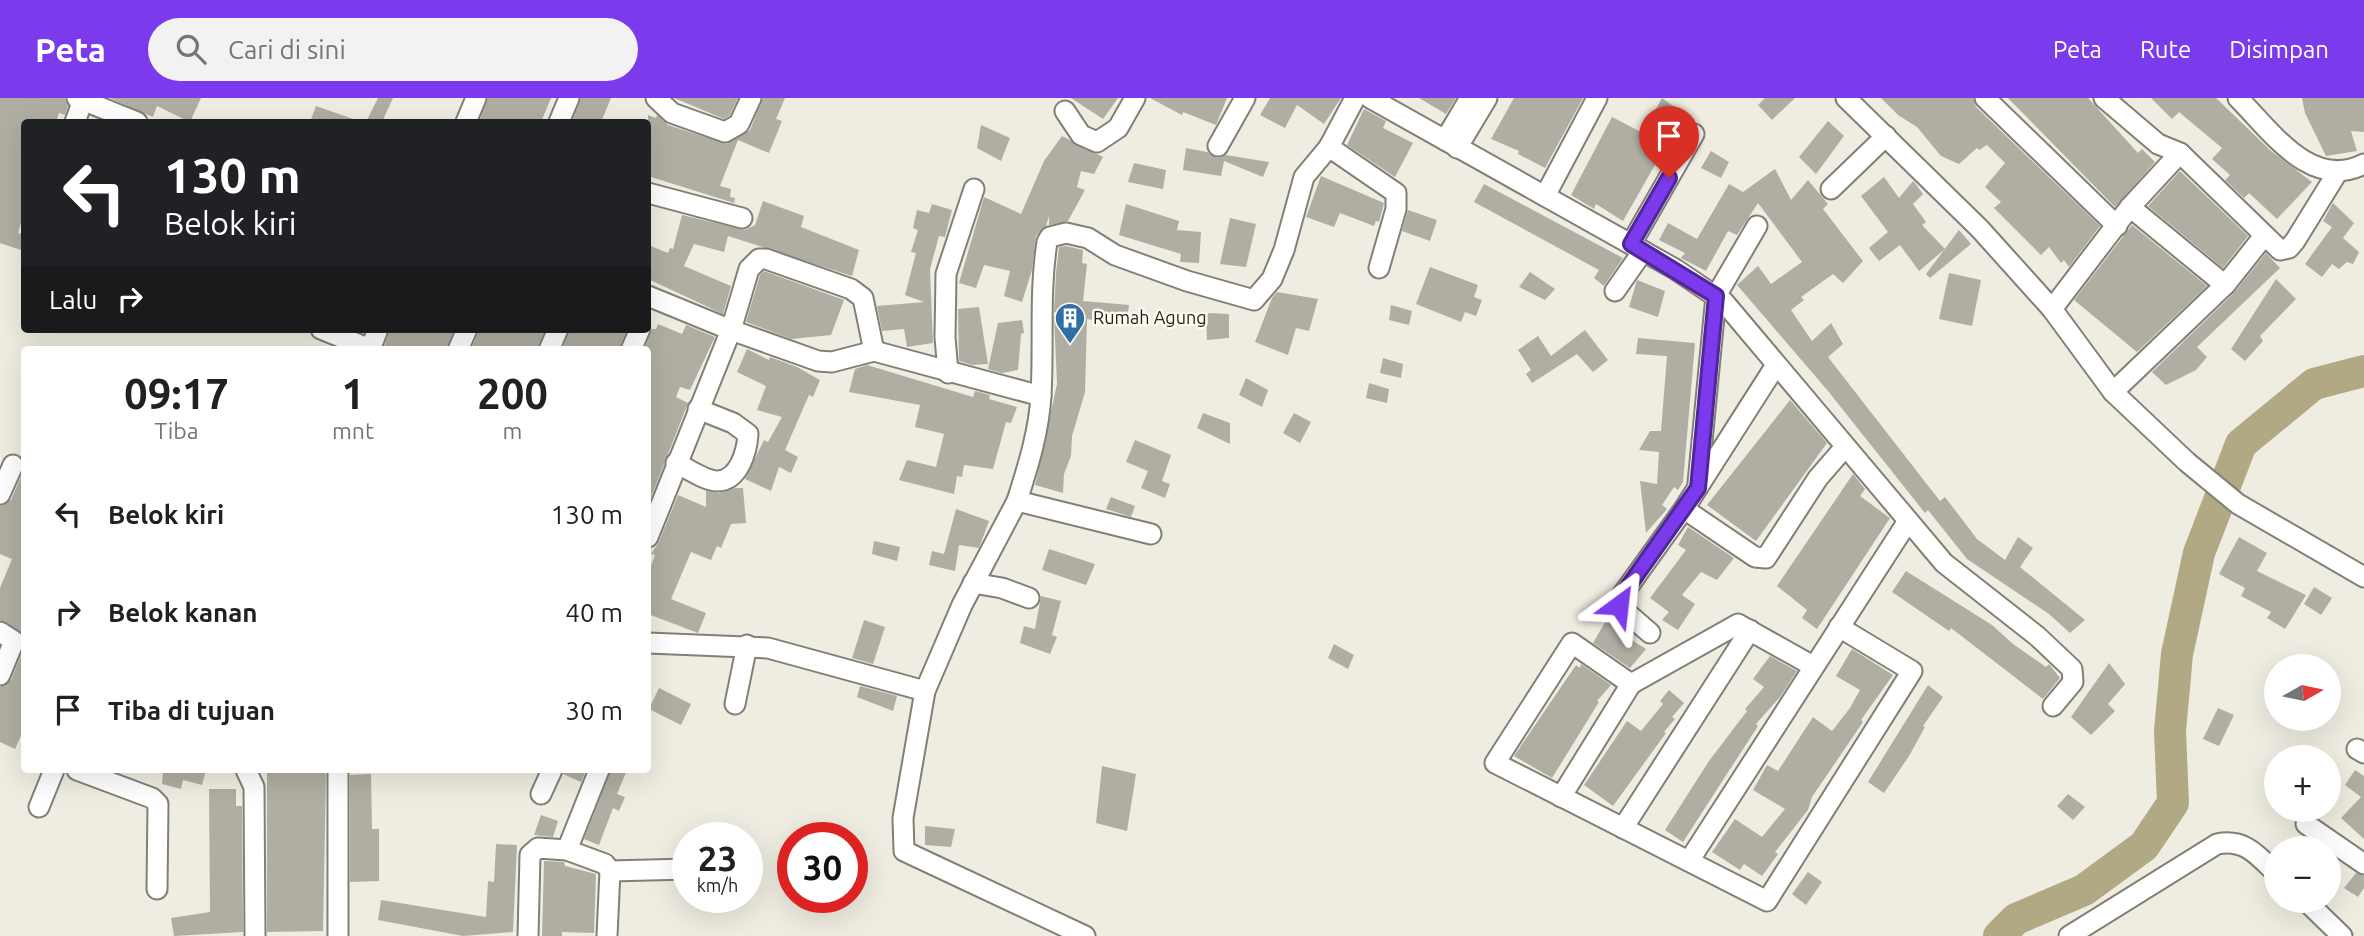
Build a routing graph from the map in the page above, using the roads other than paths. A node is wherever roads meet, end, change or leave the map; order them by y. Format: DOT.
graph roads {
  1 [pos="476,98"];
  2 [pos="569,98"];
  3 [pos="656,98"];
  4 [pos="751,98"];
  5 [pos="1135,98"];
  6 [pos="1245,98"];
  7 [pos="1355,98"];
  8 [pos="1370,98"];
  9 [pos="1469,98"];
  10 [pos="1487,98"];
  11 [pos="1597,98"];
  12 [pos="1985,98"];
  13 [pos="2104,98"];
  14 [pos="2238,98"];
  15 [pos="80,99"];
  16 [pos="1854,100"];
  17 [pos="1065,111"];
  18 [pos="76,119"];
  19 [pos="130,119"];
  20 [pos="467,119"];
  21 [pos="560,119"];
  22 [pos="1694,134"];
  23 [pos="1886,136"];
  24 [pos="1451,144"];
  25 [pos="1218,146"];
  26 [pos="1329,147"];
  27 [pos="2180,153"];
  28 [pos="2364,164"];
  29 [pos="2337,173"];
  30 [pos="974,189"];
  31 [pos="1831,189"];
  32 [pos="651,194"];
  33 [pos="1545,196"];
  34 [pos="2130,207"];
  35 [pos="742,218"];
  36 [pos="1757,226"];
  37 [pos="2117,226"];
  38 [pos="2264,236"];
  39 [pos="1637,247"];
  40 [pos="1379,268"];
  41 [pos="2225,285"];
  42 [pos="1615,291"];
  43 [pos="1716,296"];
  44 [pos="651,302"];
  45 [pos="2052,309"];
  46 [pos="731,330"];
  47 [pos="331,333"];
  48 [pos="363,346"];
  49 [pos="874,351"];
  50 [pos="1776,365"];
  51 [pos="948,373"];
  52 [pos="2113,392"];
  53 [pos="1041,396"];
  54 [pos="698,409"];
  55 [pos="1845,447"];
  56 [pos="676,463"];
  57 [pos="13,464"];
  58 [pos="1698,488"];
  59 [pos="0,494"];
  60 [pos="1017,501"];
  61 [pos="1684,509"];
  62 [pos="1908,521"];
  63 [pos="651,529"];
  64 [pos="1151,534"];
  65 [pos="2364,577"];
  66 [pos="973,583"];
  67 [pos="1029,598"];
  68 [pos="1839,627"];
  69 [pos="1749,630"];
  70 [pos="0,632"];
  71 [pos="1650,633"];
  72 [pos="651,643"];
  73 [pos="747,645"];
  74 [pos="1813,666"];
  75 [pos="0,675"];
  76 [pos="1631,684"];
  77 [pos="925,691"];
  78 [pos="734,704"];
  79 [pos="2053,706"];
  80 [pos="53,773"];
  81 [pos="85,773"];
  82 [pos="247,773"];
  83 [pos="338,773"];
  84 [pos="551,773"];
  85 [pos="598,773"];
  86 [pos="541,794"];
  87 [pos="1560,797"];
  88 [pos="39,807"];
  89 [pos="2306,824"];
  90 [pos="1623,828"];
  91 [pos="567,850"];
  92 [pos="1689,861"];
  93 [pos="2264,861"];
  94 [pos="2364,864"];
  95 [pos="672,869"];
  96 [pos="610,871"];
  97 [pos="158,889"];
  98 [pos="2318,913"];
  99 [pos="255,936"];
  100 [pos="338,936"];
  101 [pos="528,936"];
  102 [pos="607,936"];
  103 [pos="1086,936"];
  104 [pos="2069,936"];
  105 [pos="2342,936"];
  1 -- 20 [label="street"];
  2 -- 21 [label="street"];
  3 -- 4 [label="street"];
  5 -- 17 [label="street"];
  6 -- 25 [label="street"];
  7 -- 26 [label="street"];
  8 -- 24 [label="street"];
  9 -- 24 [label="street"];
  10 -- 24 [label="street"];
  11 -- 33 [label="street"];
  12 -- 37 [label="street"];
  13 -- 27 [label="street"];
  14 -- 29 [label="street"];
  15 -- 18 [label="street"];
  15 -- 19 [label="street"];
  16 -- 23 [label="street"];
  22 -- 39 [label="street"];
  23 -- 31 [label="street"];
  23 -- 45 [label="street"];
  24 -- 33 [label="street"];
  26 -- 40 [label="street"];
  26 -- 53 [label="street"];
  27 -- 34 [label="street"];
  27 -- 38 [label="street"];
  28 -- 29 [label="street"];
  29 -- 38 [label="street"];
  30 -- 51 [label="street"];
  32 -- 35 [label="street"];
  33 -- 39 [label="street"];
  34 -- 37 [label="street"];
  34 -- 41 [label="street"];
  36 -- 43 [label="street"];
  37 -- 45 [label="street"];
  38 -- 41 [label="street"];
  39 -- 42 [label="street"];
  39 -- 43 [label="street"];
  41 -- 52 [label="street"];
  43 -- 50 [label="street"];
  43 -- 58 [label="street"];
  44 -- 46 [label="street"];
  45 -- 52 [label="street"];
  46 -- 49 [label="street"];
  46 -- 49 [label="street"];
  46 -- 54 [label="street"];
  47 -- 48 [label="street"];
  49 -- 51 [label="street"];
  50 -- 55 [label="street"];
  50 -- 58 [label="street"];
  51 -- 53 [label="street"];
  52 -- 65 [label="street"];
  53 -- 60 [label="street"];
  54 -- 56 [label="street"];
  54 -- 56 [label="street"];
  55 -- 61 [label="street"];
  55 -- 62 [label="street"];
  56 -- 63 [label="street"];
  57 -- 59 [label="street"];
  58 -- 61 [label="street"];
  60 -- 64 [label="street"];
  60 -- 66 [label="street"];
  61 -- 71 [label="street"];
  62 -- 68 [label="street"];
  62 -- 79 [label="street"];
  66 -- 67 [label="street"];
  66 -- 77 [label="street"];
  68 -- 74 [label="street"];
  68 -- 92 [label="street"];
  69 -- 74 [label="street"];
  69 -- 76 [label="street"];
  69 -- 90 [label="street"];
  70 -- 75 [label="street"];
  72 -- 73 [label="street"];
  73 -- 77 [label="street"];
  73 -- 78 [label="street"];
  74 -- 92 [label="street"];
  76 -- 87 [label="street"];
  76 -- 87 [label="street"];
  77 -- 103 [label="street"];
  80 -- 88 [label="street"];
  81 -- 97 [label="street"];
  82 -- 99 [label="street"];
  83 -- 100 [label="street"];
  84 -- 86 [label="street"];
  85 -- 91 [label="street"];
  87 -- 90 [label="street"];
  89 -- 94 [label="street"];
  90 -- 92 [label="street"];
  91 -- 96 [label="street"];
  91 -- 101 [label="street"];
  93 -- 104 [label="street"];
  95 -- 96 [label="street"];
  96 -- 102 [label="street"];
  98 -- 105 [label="street"];
}
